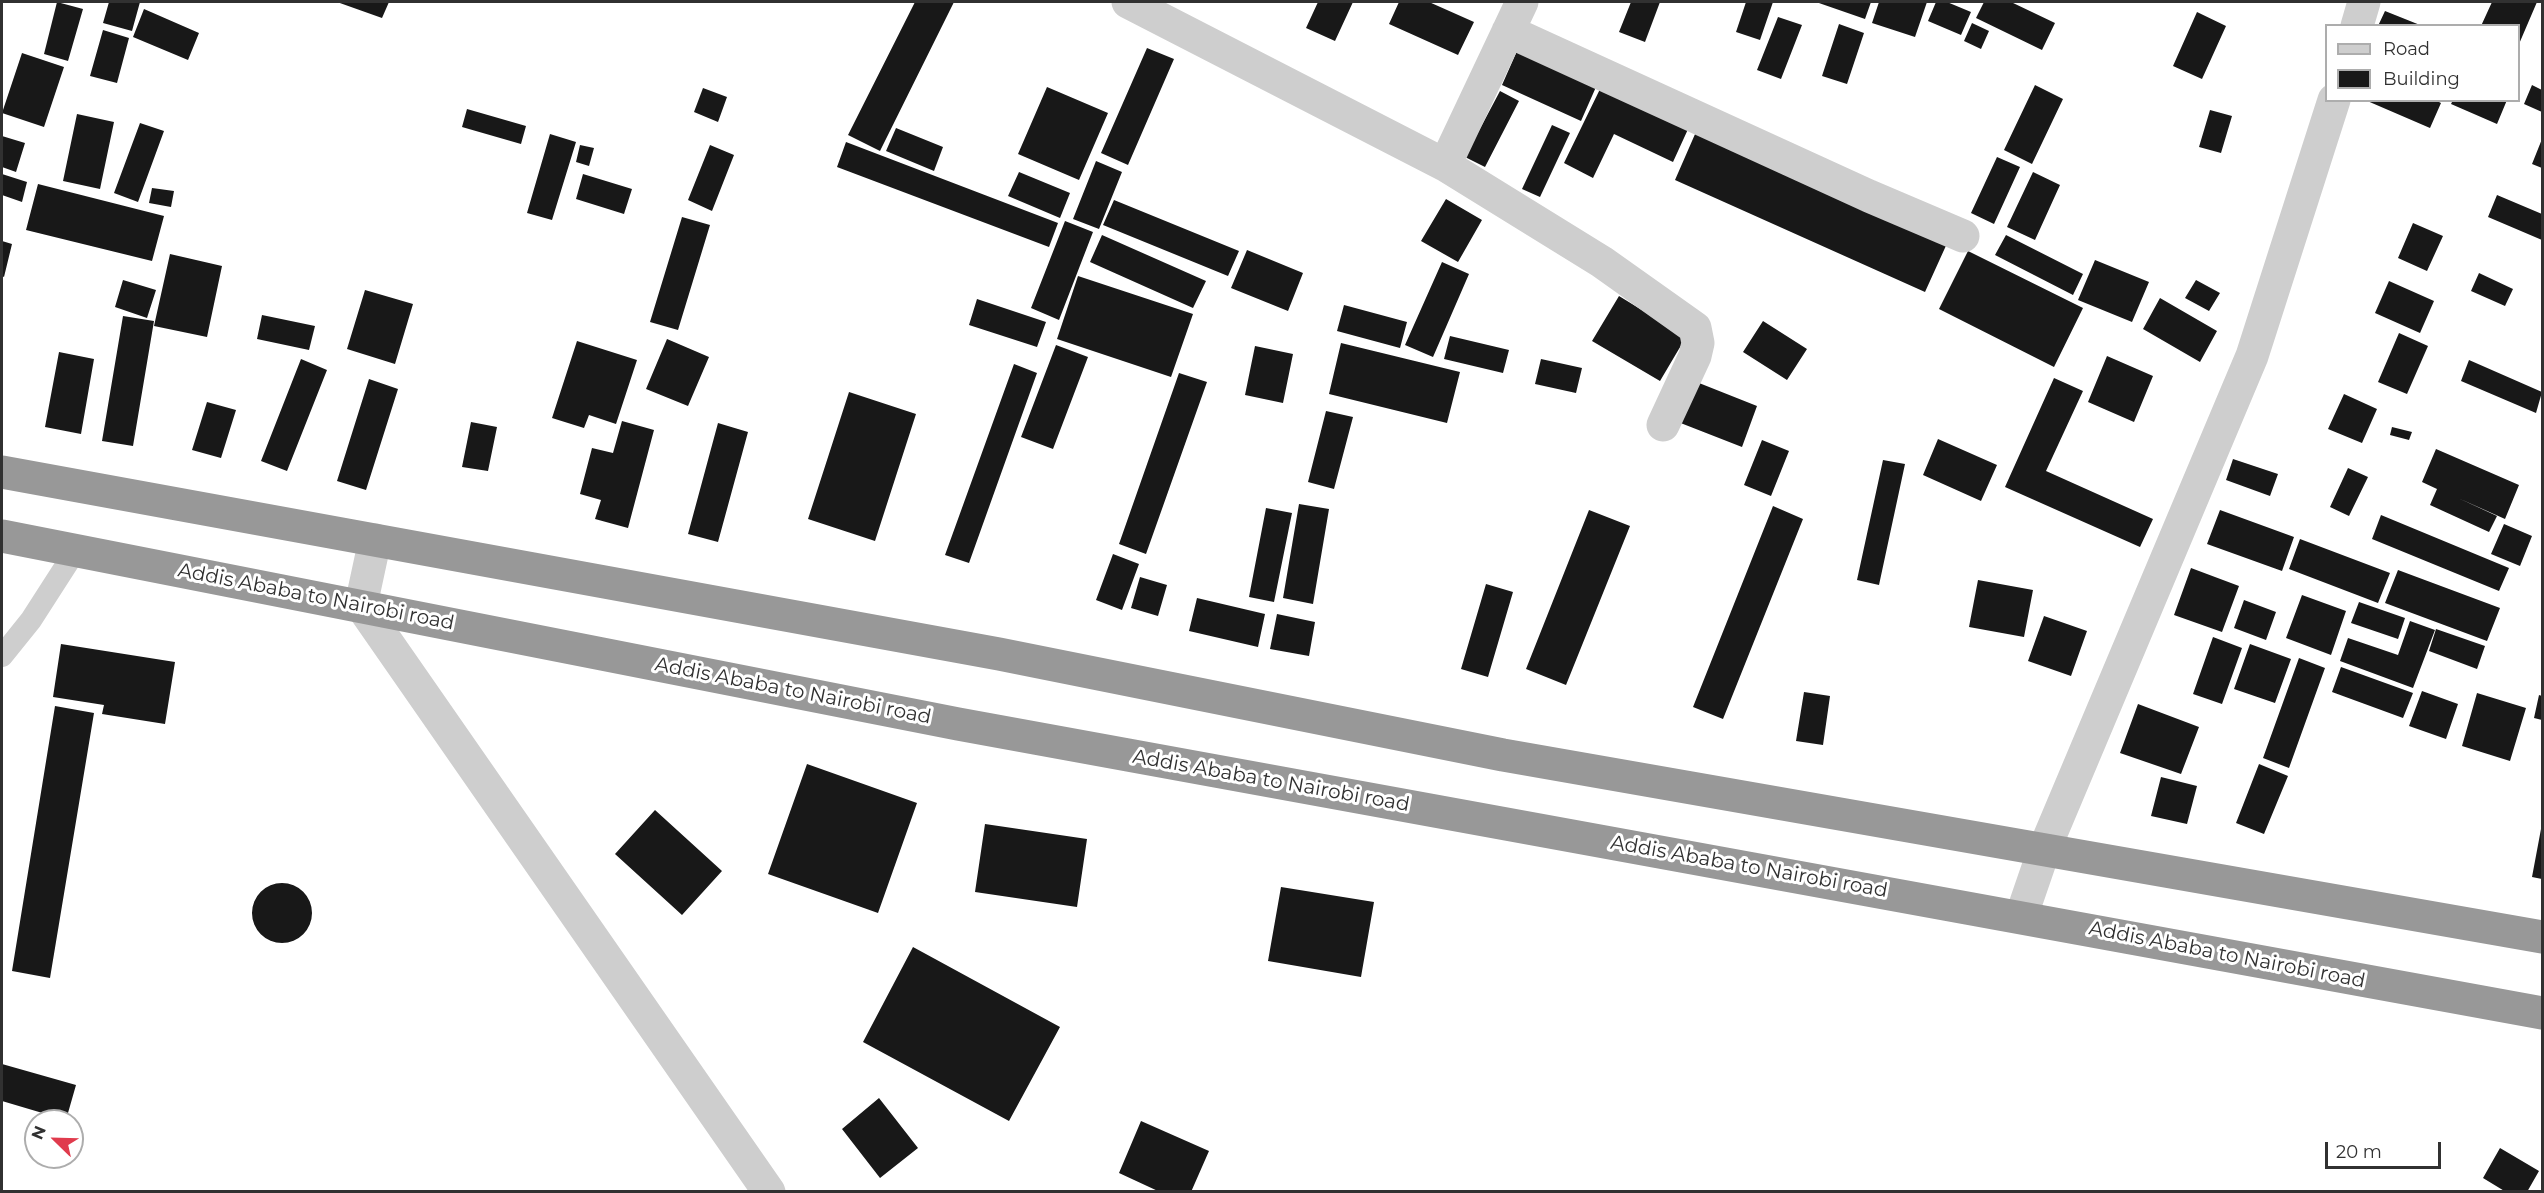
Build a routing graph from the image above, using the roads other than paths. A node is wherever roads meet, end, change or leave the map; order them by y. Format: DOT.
graph roads {
  1 [pos="1128,2"];
  2 [pos="1522,2"];
  3 [pos="2364,2"];
  4 [pos="2358,24"];
  5 [pos="1508,31"];
  6 [pos="2333,102"];
  7 [pos="1445,165"];
  8 [pos="1963,236"];
  9 [pos="1663,425"];
  10 [pos="2,472"];
  11 [pos="2,536"];
  12 [pos="375,540"];
  13 [pos="76,550"];
  14 [pos="361,605"];
  15 [pos="2,656"];
  16 [pos="2044,850"];
  17 [pos="2021,917"];
  18 [pos="2542,937"];
  19 [pos="2542,1013"];
  20 [pos="769,1191"];
  1 -- 7 [label="street"];
  2 -- 5 [label="street"];
  3 -- 4 [label="street"];
  5 -- 7 [label="street"];
  5 -- 8 [label="street"];
  6 -- 16 [label="street"];
  7 -- 9 [label="street"];
  10 -- 12 [label="highway"];
  11 -- 13 [label="highway, Addis Ababa to Nairobi road"];
  12 -- 14 [label="street"];
  12 -- 16 [label="highway"];
  13 -- 14 [label="highway, Addis Ababa to Nairobi road"];
  13 -- 15 [label="lane"];
  14 -- 17 [label="highway, Addis Ababa to Nairobi road"];
  14 -- 20 [label="street"];
  16 -- 17 [label="street"];
  16 -- 18 [label="highway"];
  17 -- 19 [label="highway, Addis Ababa to Nairobi road"];
}
